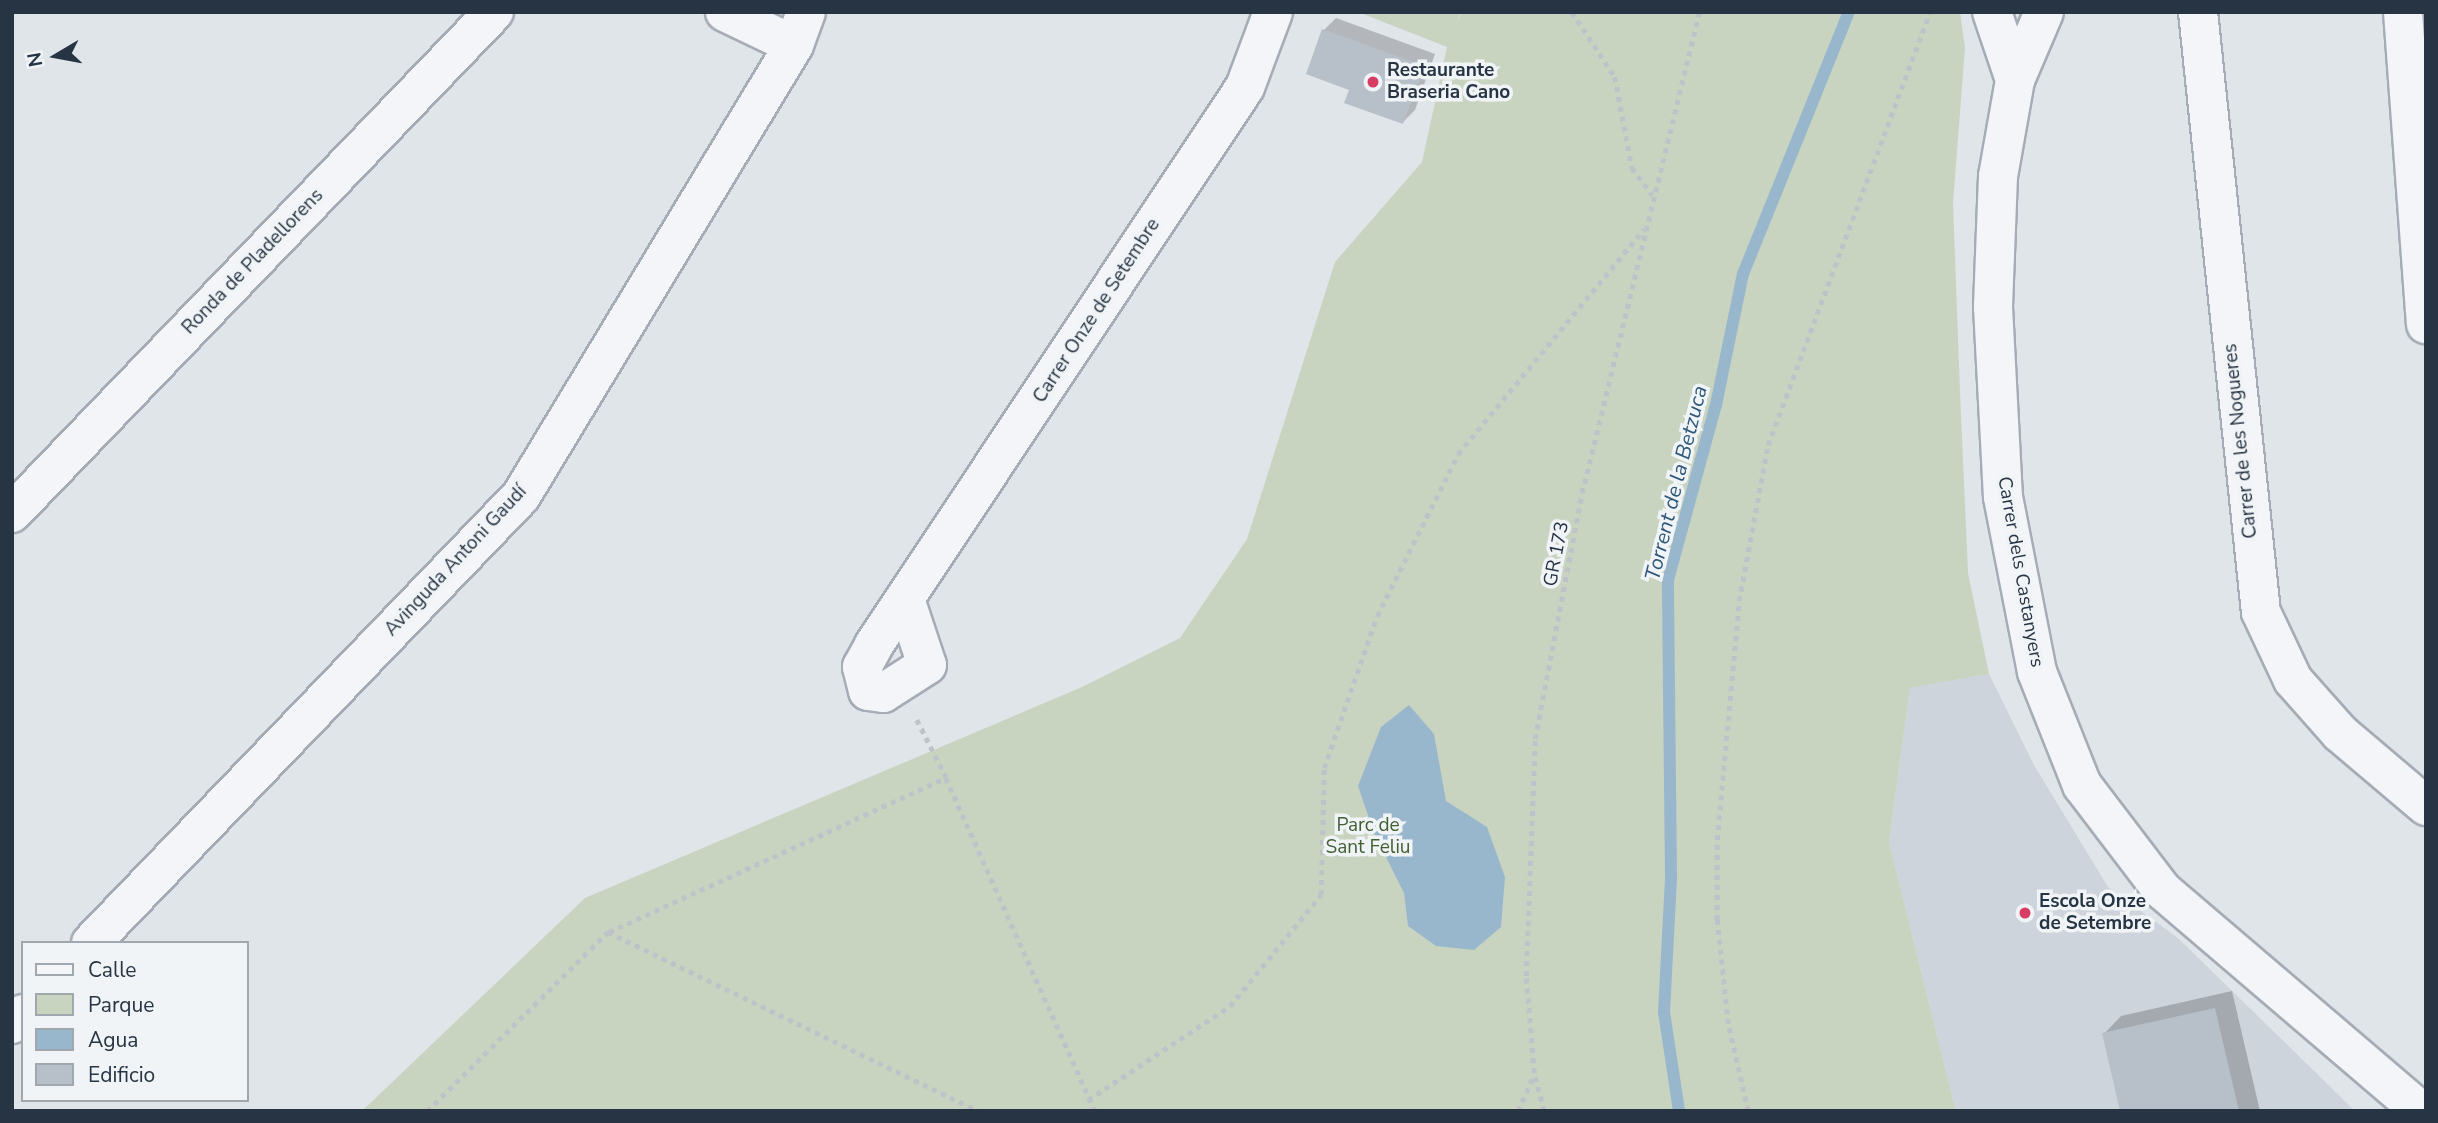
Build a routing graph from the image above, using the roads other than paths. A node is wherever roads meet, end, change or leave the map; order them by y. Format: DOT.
graph roads {
  1 [pos="494,12"];
  2 [pos="725,12"];
  3 [pos="1273,12"];
  4 [pos="1992,12"];
  5 [pos="2044,12"];
  6 [pos="2198,12"];
  7 [pos="2403,12"];
  8 [pos="800,28"];
  9 [pos="2015,80"];
  10 [pos="2426,324"];
  11 [pos="12,513"];
  12 [pos="899,686"];
  13 [pos="2426,806"];
  14 [pos="93,941"];
  15 [pos="2421,1111"];
  1 -- 11 [label="street, Ronda de Pladellorens"];
  2 -- 8 [label="street"];
  3 -- 12 [label="street, Carrer Onze de Setembre"];
  4 -- 9 [label="street"];
  5 -- 9 [label="street, Carrer dels Castanyers"];
  6 -- 13 [label="street, Carrer de les Nogueres"];
  7 -- 10 [label="street"];
  8 -- 14 [label="street, Avinguda Antoni Gaudí"];
  9 -- 15 [label="street, Carrer dels Castanyers"];
}
